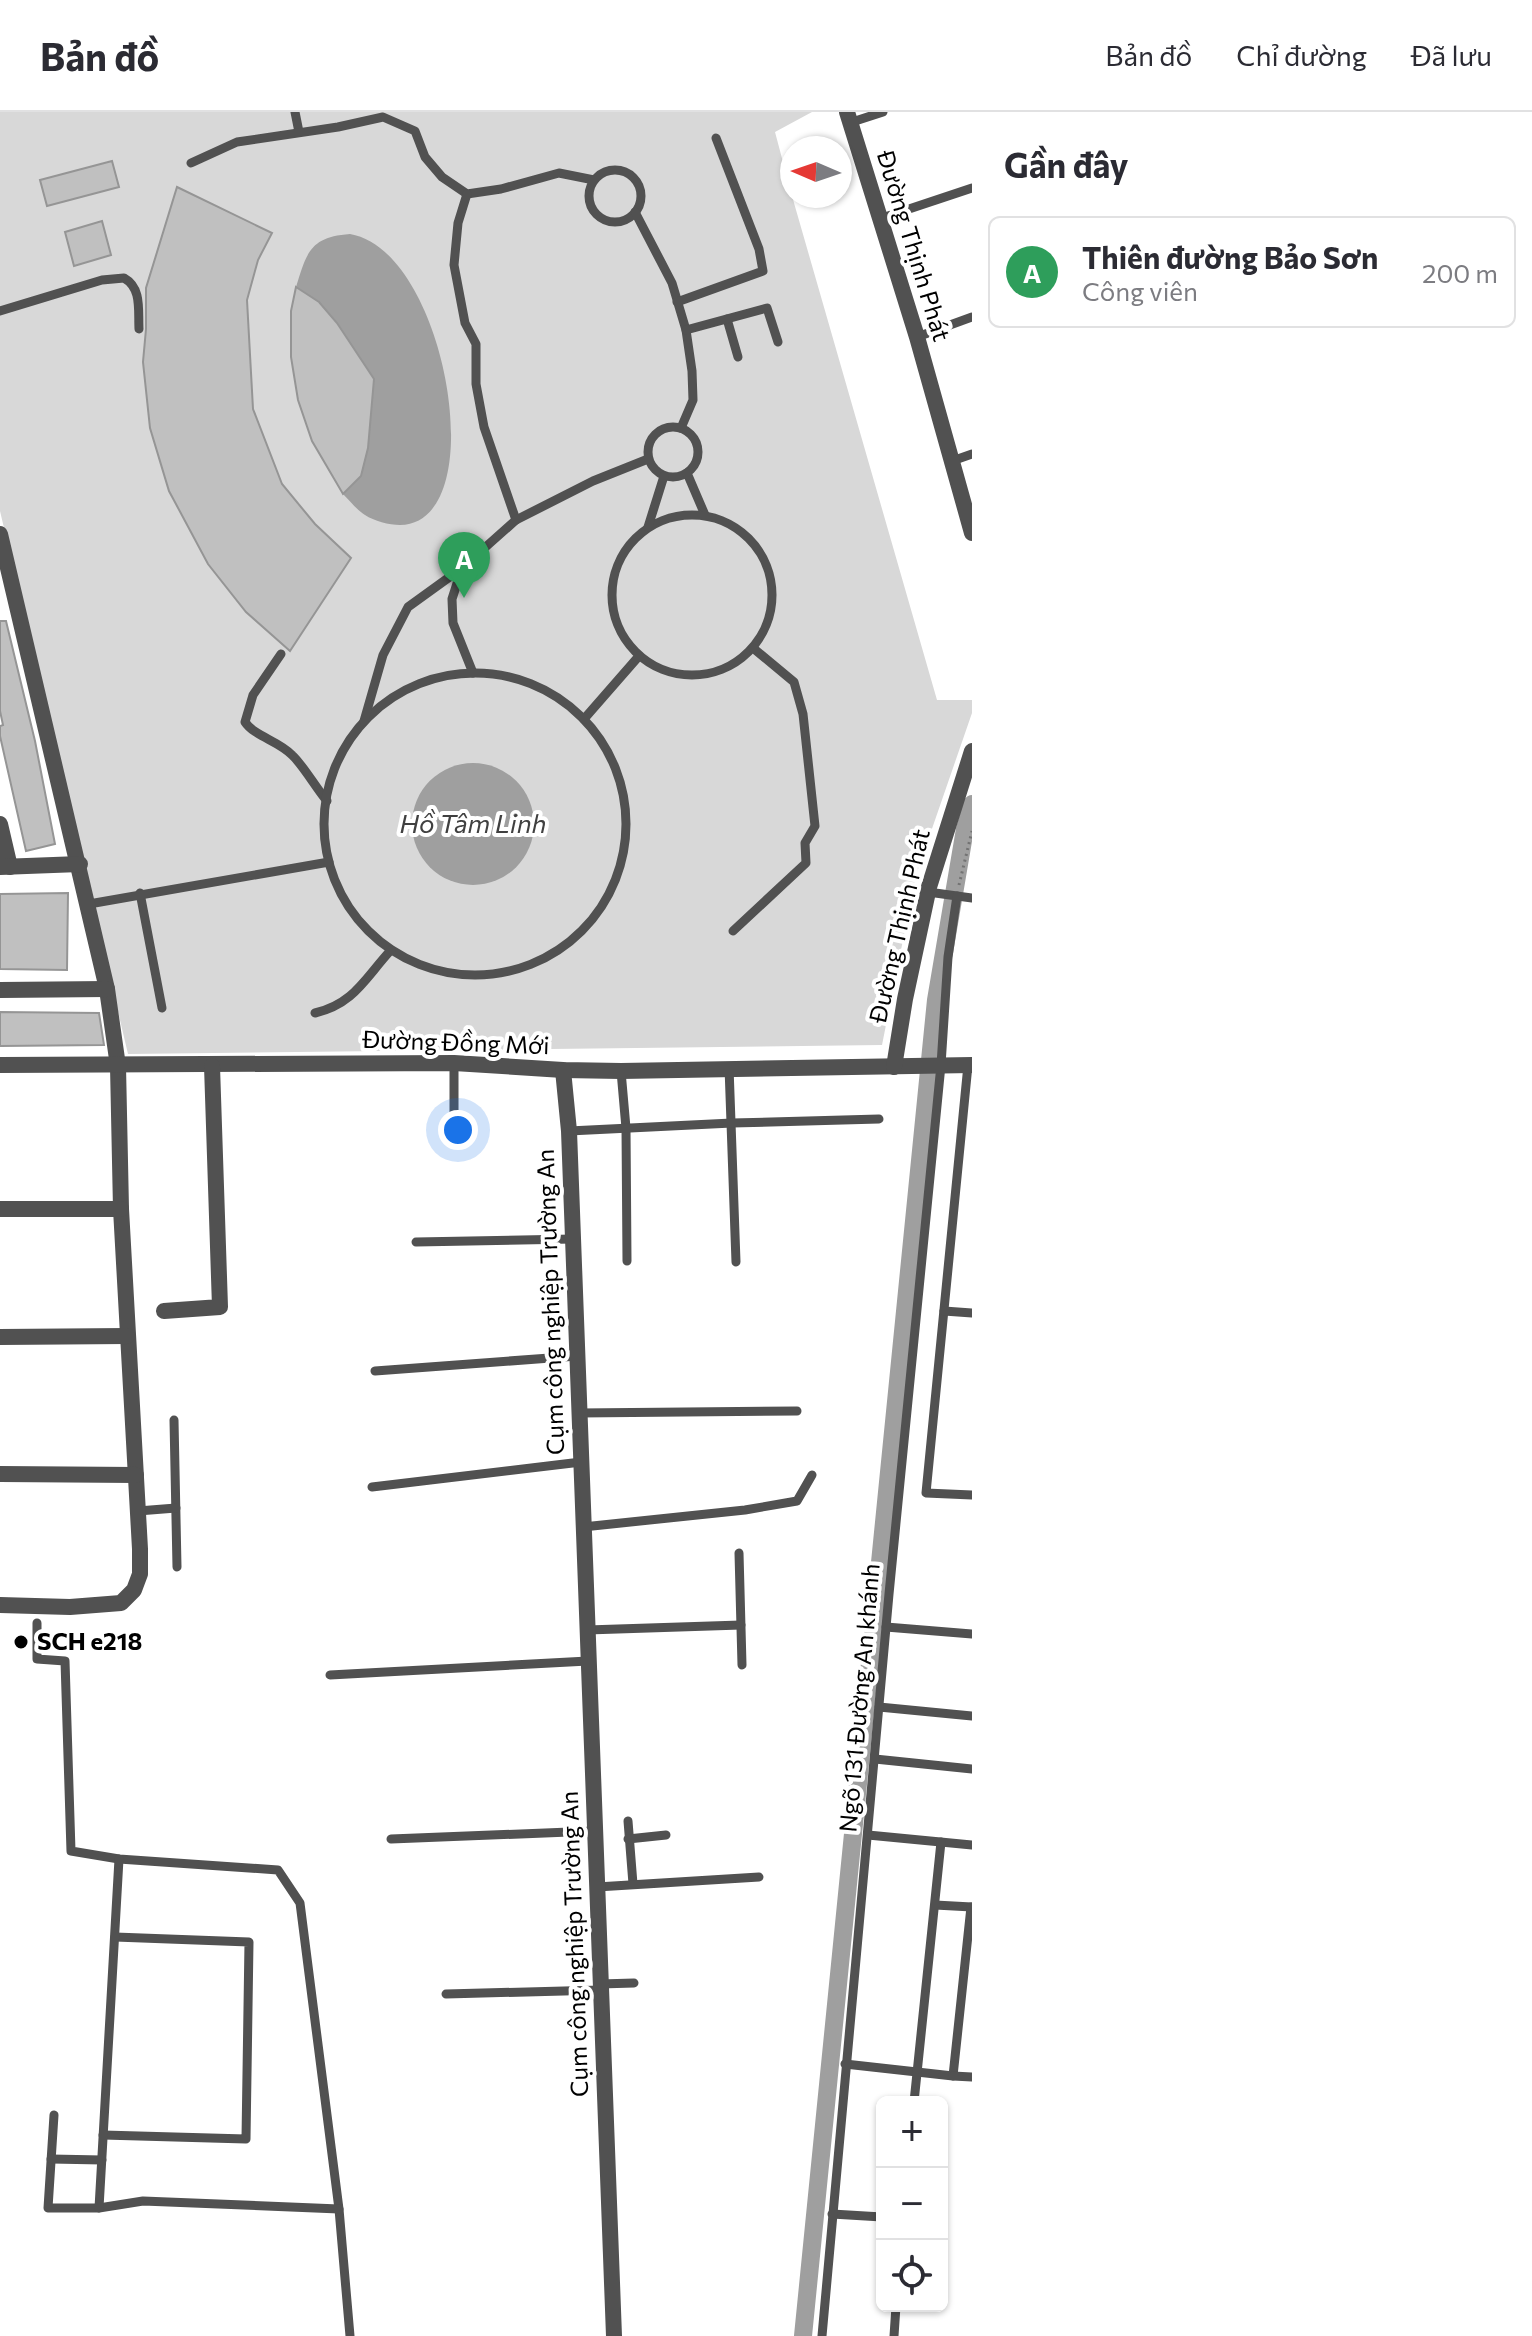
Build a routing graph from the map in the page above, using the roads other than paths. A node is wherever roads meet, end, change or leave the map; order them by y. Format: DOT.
graph roads {
  1 [pos="295,112"];
  2 [pos="883,112"];
  3 [pos="848,117"];
  4 [pos="299,132"];
  5 [pos="716,138"];
  6 [pos="191,163"];
  7 [pos="594,180"];
  8 [pos="972,188"];
  9 [pos="467,194"];
  10 [pos="635,212"];
  11 [pos="879,219"];
  12 [pos="677,302"];
  13 [pos="0,311"];
  14 [pos="972,317"];
  15 [pos="727,319"];
  16 [pos="139,329"];
  17 [pos="686,330"];
  18 [pos="917,337"];
  19 [pos="778,342"];
  20 [pos="738,357"];
  21 [pos="681,428"];
  22 [pos="972,454"];
  23 [pos="648,459"];
  24 [pos="952,461"];
  25 [pos="687,473"];
  26 [pos="664,476"];
  27 [pos="705,515"];
  28 [pos="516,520"];
  29 [pos="648,527"];
  30 [pos="972,533"];
  31 [pos="0,534"];
  32 [pos="462,568"];
  33 [pos="753,648"];
  34 [pos="281,654"];
  35 [pos="639,656"];
  36 [pos="473,673"];
  37 [pos="584,719"];
  38 [pos="363,723"];
  39 [pos="972,751"];
  40 [pos="327,801"];
  41 [pos="0,824"];
  42 [pos="329,862"];
  43 [pos="80,864"];
  44 [pos="5,867"];
  45 [pos="928,892"];
  46 [pos="140,893"];
  47 [pos="956,896"];
  48 [pos="972,898"];
  49 [pos="89,904"];
  50 [pos="733,931"];
  51 [pos="391,950"];
  52 [pos="107,989"];
  53 [pos="0,990"];
  54 [pos="162,1008"];
  55 [pos="315,1013"];
  56 [pos="454,1063"];
  57 [pos="0,1065"];
  58 [pos="938,1065"];
  59 [pos="970,1065"];
  60 [pos="118,1066"];
  61 [pos="212,1066"];
  62 [pos="729,1067"];
  63 [pos="894,1067"];
  64 [pos="563,1070"];
  65 [pos="621,1071"];
  66 [pos="967,1118"];
  67 [pos="879,1119"];
  68 [pos="732,1123"];
  69 [pos="626,1128"];
  70 [pos="454,1131"];
  71 [pos="569,1131"];
  72 [pos="0,1209"];
  73 [pos="121,1209"];
  74 [pos="573,1239"];
  75 [pos="416,1242"];
  76 [pos="627,1261"];
  77 [pos="736,1262"];
  78 [pos="164,1311"];
  79 [pos="944,1311"];
  80 [pos="972,1313"];
  81 [pos="127,1336"];
  82 [pos="0,1337"];
  83 [pos="577,1356"];
  84 [pos="375,1371"];
  85 [pos="797,1411"];
  86 [pos="579,1413"];
  87 [pos="174,1420"];
  88 [pos="581,1462"];
  89 [pos="0,1474"];
  90 [pos="136,1475"];
  91 [pos="812,1475"];
  92 [pos="372,1487"];
  93 [pos="972,1495"];
  94 [pos="176,1508"];
  95 [pos="138,1511"];
  96 [pos="583,1530"];
  97 [pos="739,1553"];
  98 [pos="177,1567"];
  99 [pos="0,1605"];
  100 [pos="37,1623"];
  101 [pos="741,1625"];
  102 [pos="886,1627"];
  103 [pos="587,1630"];
  104 [pos="972,1634"];
  105 [pos="588,1661"];
  106 [pos="742,1665"];
  107 [pos="330,1675"];
  108 [pos="879,1707"];
  109 [pos="972,1716"];
  110 [pos="875,1759"];
  111 [pos="972,1769"];
  112 [pos="628,1821"];
  113 [pos="594,1831"];
  114 [pos="666,1835"];
  115 [pos="868,1835"];
  116 [pos="391,1839"];
  117 [pos="628,1839"];
  118 [pos="941,1842"];
  119 [pos="972,1845"];
  120 [pos="119,1859"];
  121 [pos="759,1877"];
  122 [pos="633,1884"];
  123 [pos="597,1887"];
  124 [pos="935,1905"];
  125 [pos="972,1907"];
  126 [pos="115,1937"];
  127 [pos="634,1983"];
  128 [pos="600,1987"];
  129 [pos="446,1994"];
  130 [pos="845,2064"];
  131 [pos="917,2072"];
  132 [pos="953,2076"];
  133 [pos="972,2077"];
  134 [pos="915,2096"];
  135 [pos="54,2115"];
  136 [pos="103,2135"];
  137 [pos="51,2159"];
  138 [pos="102,2160"];
  139 [pos="99,2208"];
  140 [pos="339,2209"];
  141 [pos="832,2214"];
  142 [pos="876,2217"];
  143 [pos="896,2312"];
  144 [pos="350,2336"];
  145 [pos="614,2336"];
  146 [pos="822,2336"];
  147 [pos="894,2336"];
  1 -- 4 [label="lane"];
  2 -- 3 [label="lane"];
  3 -- 11 [label="street, Đường Thịnh Phát"];
  4 -- 6 [label="lane"];
  4 -- 9 [label="lane"];
  5 -- 12 [label="lane"];
  7 -- 9 [label="lane"];
  7 -- 10 [label="lane"];
  7 -- 10 [label="lane"];
  8 -- 11 [label="lane"];
  9 -- 28 [label="lane"];
  10 -- 12 [label="lane"];
  11 -- 18 [label="street, Đường Thịnh Phát"];
  12 -- 17 [label="lane"];
  13 -- 16 [label="lane"];
  14 -- 18 [label="lane"];
  15 -- 17 [label="lane"];
  15 -- 19 [label="lane"];
  15 -- 20 [label="lane"];
  17 -- 21 [label="lane"];
  18 -- 24 [label="street, Đường Thịnh Phát"];
  21 -- 23 [label="lane"];
  21 -- 25 [label="lane"];
  22 -- 24 [label="lane"];
  23 -- 26 [label="lane"];
  23 -- 28 [label="lane"];
  24 -- 30 [label="street, Đường Thịnh Phát"];
  25 -- 26 [label="lane"];
  25 -- 27 [label="lane"];
  26 -- 29 [label="lane"];
  27 -- 29 [label="lane"];
  27 -- 33 [label="lane"];
  28 -- 32 [label="lane"];
  29 -- 35 [label="lane"];
  31 -- 43 [label="street"];
  32 -- 36 [label="lane"];
  32 -- 38 [label="lane"];
  33 -- 35 [label="lane"];
  33 -- 50 [label="lane"];
  34 -- 40 [label="lane"];
  35 -- 37 [label="lane"];
  36 -- 37 [label="lane"];
  36 -- 38 [label="lane"];
  37 -- 51 [label="lane"];
  38 -- 40 [label="lane"];
  39 -- 45 [label="street, Đường Thịnh Phát"];
  40 -- 42 [label="lane"];
  41 -- 44 [label="street"];
  42 -- 46 [label="lane"];
  42 -- 51 [label="lane"];
  43 -- 44 [label="street"];
  43 -- 49 [label="street"];
  45 -- 47 [label="lane"];
  45 -- 63 [label="street, Đường Thịnh Phát"];
  46 -- 49 [label="lane"];
  46 -- 54 [label="lane"];
  47 -- 48 [label="lane"];
  47 -- 58 [label="lane, Ngõ 131 Đường An khánh"];
  49 -- 52 [label="street"];
  51 -- 55 [label="lane"];
  52 -- 53 [label="street"];
  52 -- 60 [label="street"];
  56 -- 61 [label="street, Đường Đồng Mới"];
  56 -- 64 [label="street, Đường Đồng Mới"];
  56 -- 70 [label="lane"];
  57 -- 60 [label="street, Đường Đồng Mới"];
  58 -- 59 [label="street, Đường Đồng Mới"];
  58 -- 63 [label="street, Đường Đồng Mới"];
  58 -- 102 [label="lane, Ngõ 131 Đường An khánh"];
  59 -- 66 [label="lane"];
  60 -- 61 [label="street, Đường Đồng Mới"];
  60 -- 73 [label="street"];
  61 -- 78 [label="street"];
  62 -- 63 [label="street, Đường Đồng Mới"];
  62 -- 65 [label="street, Đường Đồng Mới"];
  62 -- 68 [label="lane"];
  64 -- 65 [label="street, Đường Đồng Mới"];
  64 -- 71 [label="street, Cụm công nghiệp Trường An"];
  65 -- 69 [label="lane"];
  66 -- 79 [label="lane"];
  67 -- 68 [label="lane"];
  68 -- 69 [label="lane"];
  68 -- 77 [label="lane"];
  69 -- 71 [label="lane"];
  69 -- 76 [label="lane"];
  71 -- 74 [label="street, Cụm công nghiệp Trường An"];
  72 -- 73 [label="street"];
  73 -- 81 [label="street"];
  74 -- 75 [label="lane"];
  74 -- 83 [label="street, Cụm công nghiệp Trường An"];
  79 -- 80 [label="lane"];
  79 -- 93 [label="lane"];
  81 -- 82 [label="street"];
  81 -- 90 [label="street"];
  83 -- 84 [label="lane"];
  83 -- 86 [label="street, Cụm công nghiệp Trường An"];
  85 -- 86 [label="lane"];
  86 -- 88 [label="street, Cụm công nghiệp Trường An"];
  87 -- 94 [label="lane"];
  88 -- 92 [label="lane"];
  88 -- 96 [label="street, Cụm công nghiệp Trường An"];
  89 -- 90 [label="street"];
  90 -- 95 [label="street"];
  91 -- 96 [label="lane"];
  94 -- 95 [label="lane"];
  94 -- 98 [label="lane"];
  95 -- 99 [label="street"];
  96 -- 103 [label="street, Cụm công nghiệp Trường An"];
  97 -- 101 [label="lane"];
  100 -- 120 [label="lane"];
  101 -- 103 [label="lane"];
  101 -- 106 [label="lane"];
  102 -- 104 [label="lane"];
  102 -- 108 [label="lane, Ngõ 131 Đường An khánh"];
  103 -- 105 [label="street, Cụm công nghiệp Trường An"];
  105 -- 107 [label="lane"];
  105 -- 113 [label="street, Cụm công nghiệp Trường An"];
  108 -- 109 [label="lane"];
  108 -- 110 [label="lane, Ngõ 131 Đường An khánh"];
  110 -- 111 [label="lane"];
  110 -- 115 [label="lane, Ngõ 131 Đường An khánh"];
  112 -- 117 [label="lane"];
  113 -- 116 [label="lane"];
  113 -- 123 [label="street, Cụm công nghiệp Trường An"];
  114 -- 117 [label="lane"];
  115 -- 118 [label="lane"];
  115 -- 130 [label="lane, Ngõ 131 Đường An khánh"];
  117 -- 122 [label="lane"];
  118 -- 119 [label="lane"];
  118 -- 124 [label="lane"];
  120 -- 126 [label="lane"];
  120 -- 140 [label="lane"];
  121 -- 122 [label="lane"];
  122 -- 123 [label="lane"];
  123 -- 128 [label="street, Cụm công nghiệp Trường An"];
  124 -- 125 [label="lane"];
  124 -- 131 [label="lane"];
  125 -- 132 [label="lane"];
  126 -- 136 [label="lane"];
  126 -- 136 [label="lane"];
  127 -- 128 [label="lane"];
  128 -- 129 [label="lane"];
  128 -- 145 [label="street, Cụm công nghiệp Trường An"];
  130 -- 131 [label="lane"];
  130 -- 141 [label="lane, Ngõ 131 Đường An khánh"];
  131 -- 132 [label="lane"];
  131 -- 134 [label="lane"];
  132 -- 133 [label="lane"];
  135 -- 137 [label="lane"];
  136 -- 138 [label="lane"];
  137 -- 138 [label="lane"];
  137 -- 139 [label="lane"];
  138 -- 139 [label="lane"];
  139 -- 140 [label="lane"];
  140 -- 144 [label="lane"];
  141 -- 142 [label="lane"];
  141 -- 146 [label="lane, Ngõ 131 Đường An khánh"];
  143 -- 147 [label="lane"];
}
